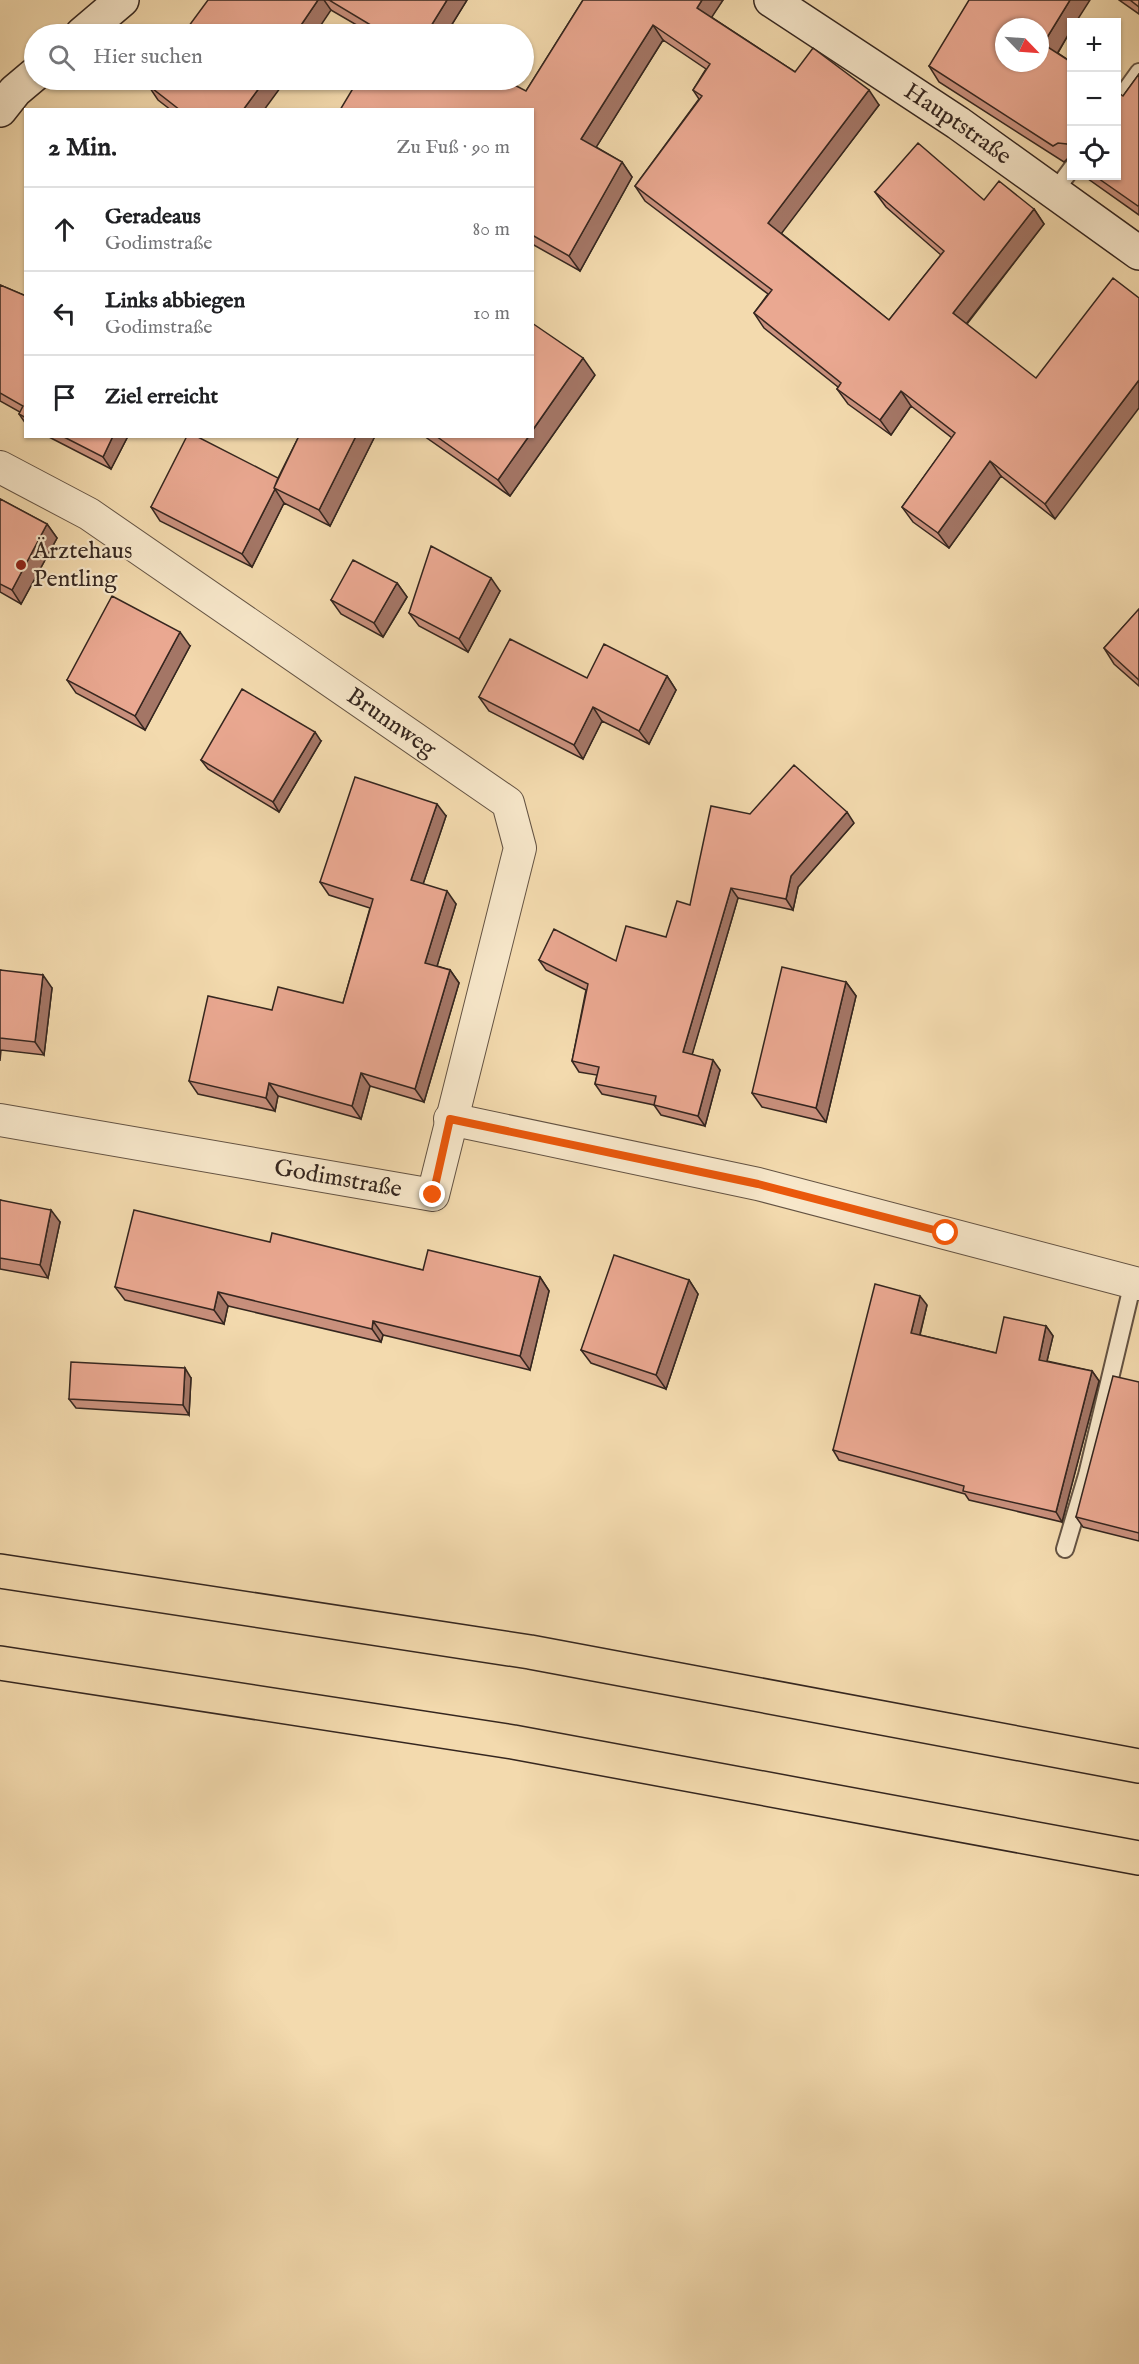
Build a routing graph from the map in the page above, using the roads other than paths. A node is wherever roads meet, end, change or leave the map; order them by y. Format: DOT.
graph roads {
  1 [pos="122,0"];
  2 [pos="771,0"];
  3 [pos="94,24"];
  4 [pos="1139,72"];
  5 [pos="24,84"];
  6 [pos="1121,97"];
  7 [pos="3,102"];
  8 [pos="1063,180"];
  9 [pos="1139,253"];
  10 [pos="0,467"];
  11 [pos="450,1119"];
  12 [pos="0,1120"];
  13 [pos="1136,1283"];
  14 [pos="1065,1549"];
  15 [pos="0,1571"];
  16 [pos="0,1663"];
  17 [pos="1139,1766"];
  18 [pos="1139,1858"];
  1 -- 3 [label="street"];
  2 -- 8 [label="street, Hauptstraße"];
  4 -- 6 [label="lane"];
  5 -- 7 [label="street"];
  8 -- 9 [label="street, Hauptstraße"];
  10 -- 11 [label="street, Brunnweg"];
  11 -- 12 [label="street, Godimstraße"];
  11 -- 13 [label="street"];
  13 -- 14 [label="lane"];
  15 -- 17 [label="highway"];
  16 -- 18 [label="highway"];
}
